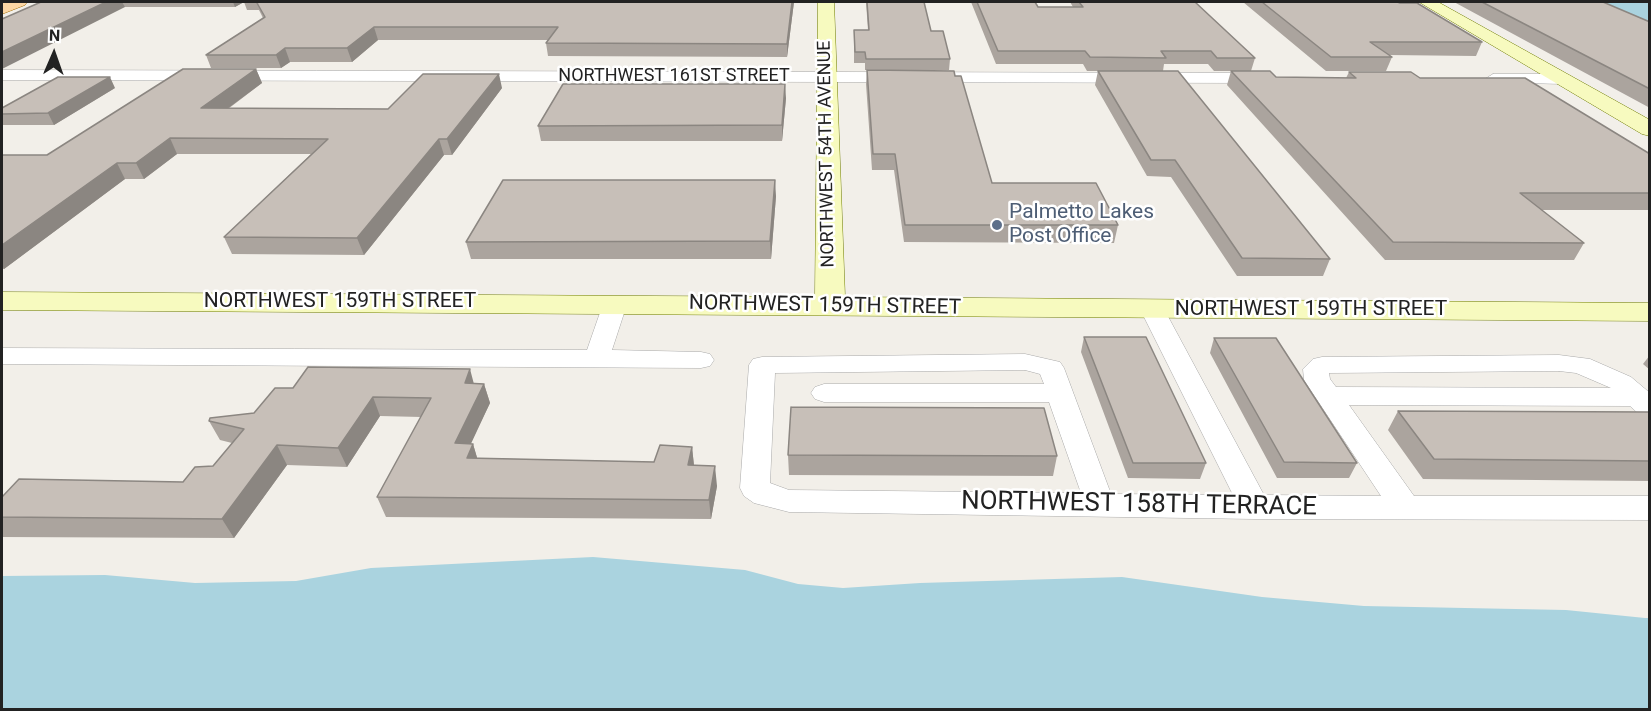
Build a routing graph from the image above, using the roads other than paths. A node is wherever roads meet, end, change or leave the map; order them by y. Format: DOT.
graph roads {
  1 [pos="20,2"];
  2 [pos="826,2"];
  3 [pos="1427,2"];
  4 [pos="2,9"];
  5 [pos="2,75"];
  6 [pos="826,77"];
  7 [pos="1273,78"];
  8 [pos="1473,79"];
  9 [pos="1562,79"];
  10 [pos="1650,129"];
  11 [pos="2,301"];
  12 [pos="615,304"];
  13 [pos="830,307"];
  14 [pos="1152,309"];
  15 [pos="1650,312"];
  16 [pos="2,356"];
  17 [pos="597,358"];
  18 [pos="701,360"];
  19 [pos="824,393"];
  20 [pos="1060,393"];
  21 [pos="1643,403"];
  22 [pos="1100,505"];
  23 [pos="1254,507"];
  24 [pos="1406,508"];
  25 [pos="1650,508"];
  1 -- 4 [label="main road"];
  2 -- 6 [label="street, NORTHWEST 54TH AVENUE"];
  3 -- 9 [label="street"];
  5 -- 6 [label="street, NORTHWEST 161ST STREET"];
  6 -- 7 [label="street, NORTHWEST 161ST STREET"];
  6 -- 13 [label="street, NORTHWEST 54TH AVENUE"];
  8 -- 9 [label="street"];
  9 -- 10 [label="street"];
  11 -- 12 [label="street, NORTHWEST 159TH STREET"];
  12 -- 13 [label="street, NORTHWEST 159TH STREET"];
  12 -- 17 [label="street"];
  13 -- 14 [label="street, NORTHWEST 159TH STREET"];
  14 -- 15 [label="street, NORTHWEST 159TH STREET"];
  14 -- 23 [label="street"];
  16 -- 17 [label="street"];
  17 -- 18 [label="street"];
  19 -- 20 [label="street"];
  20 -- 22 [label="street"];
  20 -- 22 [label="street, NORTHWEST 158TH TERRACE"];
  21 -- 24 [label="street"];
  22 -- 23 [label="street, NORTHWEST 158TH TERRACE"];
  23 -- 24 [label="street, NORTHWEST 158TH TERRACE"];
  24 -- 25 [label="street, NORTHWEST 158TH TERRACE"];
}
